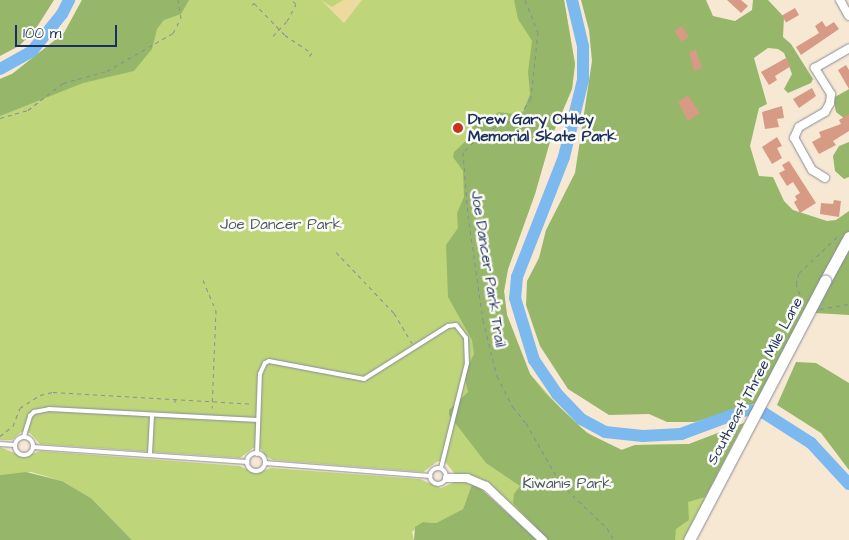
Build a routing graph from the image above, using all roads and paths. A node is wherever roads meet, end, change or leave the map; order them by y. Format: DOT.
graph roads {
  1 [pos="178,0"];
  2 [pos="292,0"];
  3 [pos="525,0"];
  4 [pos="840,0"];
  5 [pos="252,5"];
  6 [pos="849,16"];
  7 [pos="280,29"];
  8 [pos="273,36"];
  9 [pos="849,48"];
  10 [pos="309,56"];
  11 [pos="0,118"];
  12 [pos="825,178"];
  13 [pos="849,237"];
  14 [pos="336,252"];
  15 [pos="203,280"];
  16 [pos="414,348"];
  17 [pos="175,399"];
  18 [pos="212,401"];
  19 [pos="259,404"];
  20 [pos="175,406"];
  21 [pos="212,408"];
  22 [pos="152,415"];
  23 [pos="258,420"];
  24 [pos="0,436"];
  25 [pos="24,436"];
  26 [pos="0,444"];
  27 [pos="15,445"];
  28 [pos="33,447"];
  29 [pos="150,454"];
  30 [pos="257,454"];
  31 [pos="247,462"];
  32 [pos="265,463"];
  33 [pos="441,468"];
  34 [pos="430,476"];
  35 [pos="447,478"];
  36 [pos="543,540"];
  37 [pos="614,540"];
  38 [pos="689,540"];
  1 -- 11 [label="path"];
  2 -- 7 [label="path"];
  3 -- 37 [label="path, Joe Dancer Park Trail"];
  4 -- 6 [label="street"];
  5 -- 7 [label="path"];
  7 -- 8 [label="path"];
  7 -- 10 [label="path"];
  9 -- 12 [label="street"];
  13 -- 38 [label="main road, Southeast Three Mile Lane, bridge"];
  14 -- 16 [label="path"];
  15 -- 18 [label="path"];
  16 -- 19 [label="lane"];
  16 -- 33 [label="lane"];
  17 -- 18 [label="path"];
  17 -- 20 [label="path"];
  17 -- 24 [label="path"];
  18 -- 19 [label="path"];
  18 -- 21 [label="path"];
  19 -- 23 [label="lane"];
  22 -- 23 [label="lane"];
  22 -- 25 [label="lane"];
  22 -- 29 [label="lane"];
  23 -- 30 [label="lane"];
  25 -- 27 [label="lane"];
  25 -- 28 [label="lane"];
  26 -- 27 [label="lane"];
  27 -- 28 [label="lane"];
  28 -- 29 [label="lane"];
  29 -- 31 [label="lane"];
  30 -- 31 [label="lane"];
  30 -- 32 [label="lane"];
  31 -- 32 [label="lane"];
  32 -- 34 [label="lane"];
  33 -- 34 [label="lane"];
  33 -- 35 [label="lane"];
  34 -- 35 [label="lane"];
  35 -- 36 [label="street"];
}
